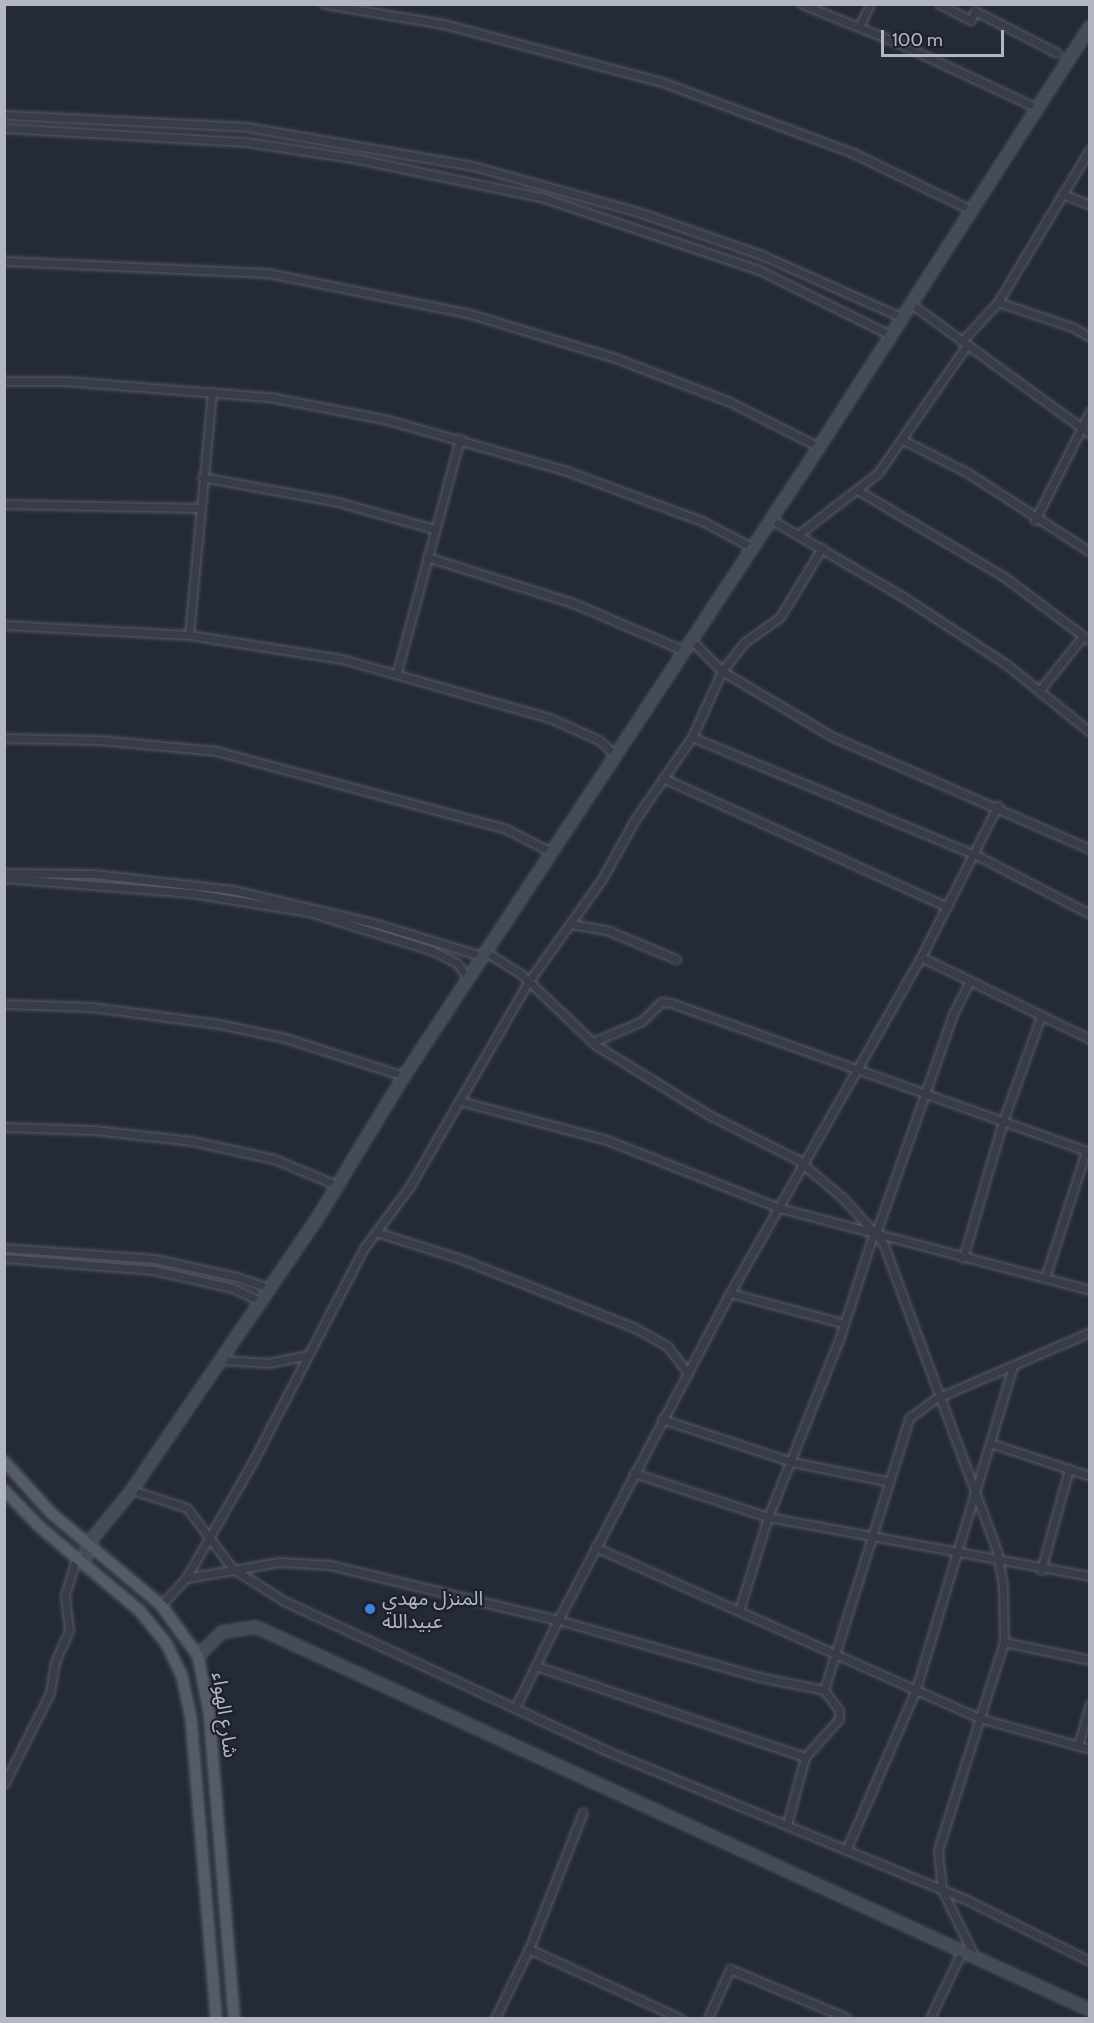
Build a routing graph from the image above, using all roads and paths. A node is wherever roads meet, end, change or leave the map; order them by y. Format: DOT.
graph roads {
  1 [pos="324,4"];
  2 [pos="802,4"];
  3 [pos="870,4"];
  4 [pos="939,4"];
  5 [pos="859,27"];
  6 [pos="1089,27"];
  7 [pos="1057,53"];
  8 [pos="1037,108"];
  9 [pos="4,115"];
  10 [pos="4,128"];
  11 [pos="1089,149"];
  12 [pos="1062,194"];
  13 [pos="1089,205"];
  14 [pos="971,210"];
  15 [pos="4,261"];
  16 [pos="998,302"];
  17 [pos="910,303"];
  18 [pos="901,317"];
  19 [pos="890,335"];
  20 [pos="1089,338"];
  21 [pos="965,343"];
  22 [pos="4,381"];
  23 [pos="212,392"];
  24 [pos="1089,411"];
  25 [pos="1080,428"];
  26 [pos="1089,435"];
  27 [pos="460,438"];
  28 [pos="903,440"];
  29 [pos="819,447"];
  30 [pos="202,477"];
  31 [pos="859,491"];
  32 [pos="4,504"];
  33 [pos="198,508"];
  34 [pos="770,519"];
  35 [pos="1035,520"];
  36 [pos="434,529"];
  37 [pos="799,534"];
  38 [pos="753,548"];
  39 [pos="822,548"];
  40 [pos="1089,552"];
  41 [pos="426,557"];
  42 [pos="4,625"];
  43 [pos="189,635"];
  44 [pos="1083,636"];
  45 [pos="692,641"];
  46 [pos="1089,641"];
  47 [pos="685,651"];
  48 [pos="722,671"];
  49 [pos="397,672"];
  50 [pos="1039,691"];
  51 [pos="1089,732"];
  52 [pos="692,737"];
  53 [pos="4,738"];
  54 [pos="615,755"];
  55 [pos="663,778"];
  56 [pos="998,805"];
  57 [pos="1089,849"];
  58 [pos="551,852"];
  59 [pos="975,855"];
  60 [pos="4,873"];
  61 [pos="4,878"];
  62 [pos="947,907"];
  63 [pos="1089,914"];
  64 [pos="571,924"];
  65 [pos="484,954"];
  66 [pos="921,957"];
  67 [pos="676,959"];
  68 [pos="468,979"];
  69 [pos="529,981"];
  70 [pos="970,981"];
  71 [pos="4,1004"];
  72 [pos="1041,1016"];
  73 [pos="1089,1040"];
  74 [pos="593,1042"];
  75 [pos="859,1066"];
  76 [pos="404,1076"];
  77 [pos="928,1092"];
  78 [pos="460,1101"];
  79 [pos="1003,1121"];
  80 [pos="4,1127"];
  81 [pos="1088,1152"];
  82 [pos="801,1163"];
  83 [pos="339,1186"];
  84 [pos="780,1208"];
  85 [pos="376,1232"];
  86 [pos="876,1235"];
  87 [pos="4,1248"];
  88 [pos="4,1258"];
  89 [pos="963,1258"];
  90 [pos="1045,1278"];
  91 [pos="271,1289"];
  92 [pos="1089,1290"];
  93 [pos="730,1293"];
  94 [pos="262,1302"];
  95 [pos="842,1323"];
  96 [pos="1089,1332"];
  97 [pos="308,1356"];
  98 [pos="223,1359"];
  99 [pos="1013,1365"];
  100 [pos="688,1373"];
  101 [pos="937,1398"];
  102 [pos="662,1419"];
  103 [pos="990,1443"];
  104 [pos="4,1461"];
  105 [pos="792,1462"];
  106 [pos="1070,1469"];
  107 [pos="634,1473"];
  108 [pos="1089,1476"];
  109 [pos="886,1481"];
  110 [pos="4,1490"];
  111 [pos="132,1490"];
  112 [pos="975,1495"];
  113 [pos="768,1517"];
  114 [pos="207,1536"];
  115 [pos="871,1536"];
  116 [pos="88,1544"];
  117 [pos="596,1546"];
  118 [pos="957,1555"];
  119 [pos="80,1561"];
  120 [pos="999,1563"];
  121 [pos="232,1568"];
  122 [pos="1041,1570"];
  123 [pos="1089,1576"];
  124 [pos="186,1578"];
  125 [pos="161,1605"];
  126 [pos="739,1611"];
  127 [pos="558,1620"];
  128 [pos="1004,1642"];
  129 [pos="837,1652"];
  130 [pos="198,1656"];
  131 [pos="1089,1660"];
  132 [pos="539,1667"];
  133 [pos="916,1689"];
  134 [pos="824,1690"];
  135 [pos="1089,1704"];
  136 [pos="515,1708"];
  137 [pos="979,1718"];
  138 [pos="1078,1746"];
  139 [pos="1089,1749"];
  140 [pos="805,1757"];
  141 [pos="4,1784"];
  142 [pos="583,1812"];
  143 [pos="787,1824"];
  144 [pos="847,1848"];
  145 [pos="942,1890"];
  146 [pos="529,1949"];
  147 [pos="962,1951"];
  148 [pos="975,1957"];
  149 [pos="1089,1961"];
  150 [pos="1089,2010"];
  151 [pos="216,2019"];
  152 [pos="234,2019"];
  153 [pos="495,2019"];
  154 [pos="680,2019"];
  155 [pos="708,2019"];
  156 [pos="847,2019"];
  157 [pos="930,2019"];
  1 -- 14 [label="street"];
  2 -- 5 [label="street"];
  3 -- 5 [label="street"];
  4 -- 7 [label="street"];
  5 -- 8 [label="street"];
  6 -- 8 [label="street"];
  8 -- 14 [label="street"];
  9 -- 18 [label="street"];
  10 -- 19 [label="street"];
  11 -- 12 [label="street"];
  12 -- 13 [label="street"];
  12 -- 16 [label="street"];
  14 -- 17 [label="street"];
  15 -- 29 [label="street"];
  16 -- 20 [label="street"];
  16 -- 21 [label="street"];
  17 -- 18 [label="street"];
  17 -- 21 [label="street"];
  18 -- 19 [label="street"];
  19 -- 29 [label="street"];
  21 -- 25 [label="street"];
  21 -- 28 [label="street"];
  22 -- 23 [label="street"];
  23 -- 27 [label="street"];
  23 -- 30 [label="street"];
  24 -- 25 [label="street"];
  25 -- 26 [label="street"];
  25 -- 35 [label="street"];
  27 -- 36 [label="street"];
  27 -- 38 [label="street"];
  28 -- 31 [label="street"];
  28 -- 35 [label="street"];
  29 -- 34 [label="street"];
  30 -- 33 [label="street"];
  30 -- 36 [label="street"];
  31 -- 37 [label="street"];
  31 -- 44 [label="street"];
  32 -- 33 [label="street"];
  33 -- 43 [label="street"];
  34 -- 37 [label="street"];
  34 -- 38 [label="street"];
  35 -- 40 [label="street"];
  36 -- 41 [label="street"];
  37 -- 39 [label="street"];
  38 -- 45 [label="street"];
  39 -- 48 [label="street"];
  39 -- 50 [label="street"];
  41 -- 47 [label="street"];
  41 -- 49 [label="street"];
  42 -- 43 [label="street"];
  43 -- 49 [label="street"];
  44 -- 46 [label="street"];
  44 -- 50 [label="street"];
  45 -- 47 [label="street"];
  45 -- 48 [label="street"];
  47 -- 54 [label="street"];
  48 -- 52 [label="street"];
  48 -- 56 [label="street"];
  49 -- 54 [label="street"];
  50 -- 51 [label="street"];
  52 -- 55 [label="street"];
  52 -- 59 [label="street"];
  53 -- 58 [label="street"];
  54 -- 58 [label="street"];
  55 -- 62 [label="street"];
  55 -- 64 [label="street"];
  56 -- 57 [label="street"];
  56 -- 59 [label="street"];
  58 -- 65 [label="street"];
  59 -- 62 [label="street"];
  59 -- 63 [label="street"];
  60 -- 65 [label="street"];
  61 -- 68 [label="street"];
  62 -- 66 [label="street"];
  64 -- 67 [label="street"];
  64 -- 69 [label="street"];
  65 -- 68 [label="street"];
  65 -- 69 [label="street"];
  66 -- 70 [label="street"];
  66 -- 75 [label="street"];
  68 -- 76 [label="street"];
  69 -- 74 [label="street"];
  69 -- 78 [label="street"];
  70 -- 72 [label="street"];
  70 -- 77 [label="street"];
  71 -- 76 [label="street"];
  72 -- 73 [label="street"];
  72 -- 79 [label="street"];
  74 -- 75 [label="street"];
  74 -- 82 [label="street"];
  75 -- 77 [label="street"];
  75 -- 82 [label="street"];
  76 -- 83 [label="street"];
  77 -- 79 [label="street"];
  77 -- 86 [label="street"];
  78 -- 84 [label="street"];
  78 -- 85 [label="street"];
  79 -- 81 [label="street"];
  79 -- 89 [label="street"];
  80 -- 83 [label="street"];
  81 -- 90 [label="street"];
  82 -- 84 [label="street"];
  82 -- 86 [label="street"];
  83 -- 91 [label="street"];
  84 -- 86 [label="street"];
  84 -- 93 [label="street"];
  85 -- 97 [label="street"];
  85 -- 100 [label="street"];
  86 -- 89 [label="street"];
  86 -- 95 [label="street"];
  86 -- 101 [label="street"];
  87 -- 91 [label="street"];
  88 -- 94 [label="street"];
  89 -- 90 [label="street"];
  90 -- 92 [label="street"];
  91 -- 94 [label="street"];
  93 -- 95 [label="street"];
  93 -- 100 [label="street"];
  94 -- 98 [label="street"];
  95 -- 105 [label="street"];
  96 -- 99 [label="street"];
  97 -- 98 [label="street"];
  97 -- 114 [label="street"];
  98 -- 111 [label="street"];
  99 -- 101 [label="street"];
  99 -- 103 [label="street"];
  100 -- 102 [label="street"];
  101 -- 109 [label="street"];
  101 -- 112 [label="street"];
  102 -- 105 [label="street"];
  102 -- 107 [label="street"];
  103 -- 106 [label="street"];
  103 -- 112 [label="street"];
  104 -- 116 [label="main road, شارع الهواء"];
  105 -- 109 [label="street"];
  105 -- 113 [label="street"];
  106 -- 108 [label="street"];
  106 -- 122 [label="street"];
  107 -- 113 [label="street"];
  107 -- 117 [label="street"];
  109 -- 115 [label="street"];
  110 -- 119 [label="main road, شارع الهواء"];
  111 -- 114 [label="street"];
  111 -- 116 [label="street"];
  112 -- 118 [label="street"];
  112 -- 120 [label="street"];
  113 -- 115 [label="street"];
  113 -- 126 [label="street"];
  114 -- 121 [label="street"];
  114 -- 124 [label="street"];
  115 -- 118 [label="street"];
  115 -- 129 [label="street"];
  116 -- 119 [label="street"];
  116 -- 125 [label="main road, شارع الهواء"];
  117 -- 126 [label="street"];
  117 -- 127 [label="street"];
  118 -- 120 [label="street"];
  118 -- 133 [label="street"];
  119 -- 141 [label="street"];
  119 -- 151 [label="main road, شارع الهواء"];
  120 -- 122 [label="street"];
  120 -- 128 [label="street"];
  121 -- 124 [label="street"];
  121 -- 127 [label="street"];
  121 -- 136 [label="street"];
  122 -- 123 [label="street"];
  124 -- 125 [label="street"];
  125 -- 130 [label="main road, شارع الهواء"];
  126 -- 129 [label="street"];
  127 -- 132 [label="street"];
  127 -- 134 [label="street"];
  128 -- 131 [label="street"];
  128 -- 137 [label="street"];
  129 -- 133 [label="street"];
  129 -- 134 [label="street"];
  130 -- 147 [label="street"];
  130 -- 152 [label="main road, شارع الهواء"];
  132 -- 136 [label="street"];
  132 -- 140 [label="street"];
  133 -- 137 [label="street"];
  133 -- 144 [label="street"];
  134 -- 140 [label="street"];
  135 -- 138 [label="street"];
  136 -- 143 [label="street"];
  137 -- 138 [label="street"];
  137 -- 145 [label="street"];
  138 -- 139 [label="street"];
  140 -- 143 [label="street"];
  142 -- 146 [label="street"];
  143 -- 144 [label="street"];
  144 -- 145 [label="street"];
  145 -- 148 [label="street"];
  145 -- 149 [label="street"];
  146 -- 153 [label="street"];
  146 -- 154 [label="street"];
  147 -- 148 [label="street"];
  147 -- 157 [label="street"];
  148 -- 150 [label="street"];
  155 -- 156 [label="street"];
}
